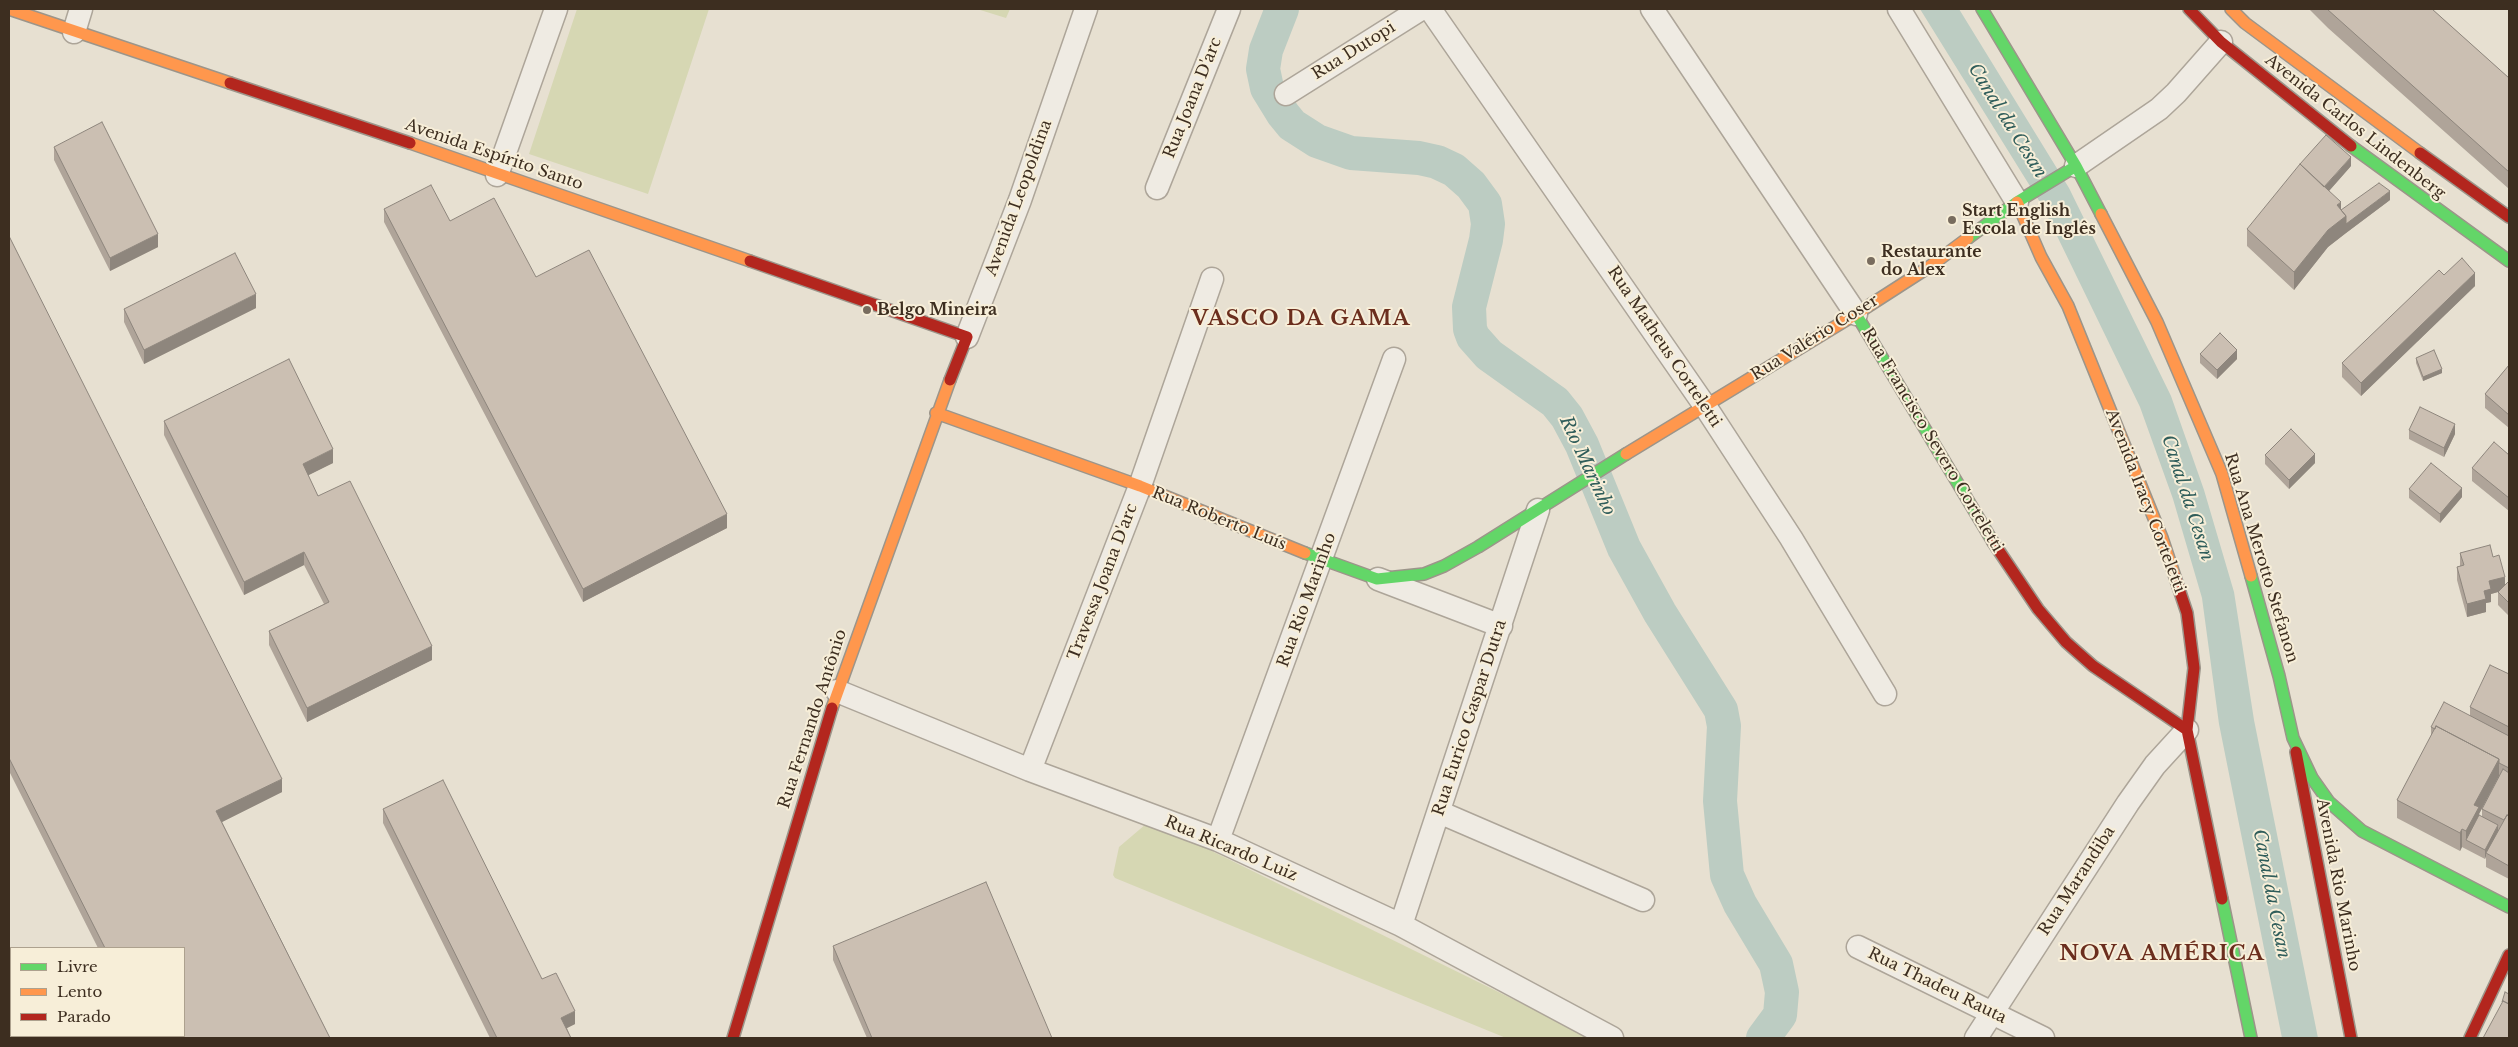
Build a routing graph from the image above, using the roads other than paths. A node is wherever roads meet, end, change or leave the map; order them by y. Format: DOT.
graph roads {
  1 [pos="9,9"];
  2 [pos="82,9"];
  3 [pos="556,9"];
  4 [pos="1086,9"];
  5 [pos="1229,9"];
  6 [pos="1422,9"];
  7 [pos="1430,9"];
  8 [pos="1652,9"];
  9 [pos="1899,9"];
  10 [pos="1982,9"];
  11 [pos="2189,9"];
  12 [pos="2231,9"];
  13 [pos="74,32"];
  14 [pos="2221,42"];
  15 [pos="1286,94"];
  16 [pos="2071,169"];
  17 [pos="497,175"];
  18 [pos="1157,188"];
  19 [pos="2025,197"];
  20 [pos="2509,217"];
  21 [pos="2509,261"];
  22 [pos="1212,279"];
  23 [pos="1856,314"];
  24 [pos="967,337"];
  25 [pos="1394,359"];
  26 [pos="1706,406"];
  27 [pos="936,413"];
  28 [pos="1140,486"];
  29 [pos="1538,510"];
  30 [pos="1322,560"];
  31 [pos="1377,579"];
  32 [pos="1501,626"];
  33 [pos="2193,687"];
  34 [pos="837,691"];
  35 [pos="1885,694"];
  36 [pos="2155,709"];
  37 [pos="2187,730"];
  38 [pos="2293,738"];
  39 [pos="1030,770"];
  40 [pos="1439,812"];
  41 [pos="1218,840"];
  42 [pos="1642,900"];
  43 [pos="2509,907"];
  44 [pos="1401,925"];
  45 [pos="1858,947"];
  46 [pos="2509,955"];
  47 [pos="1993,1014"];
  48 [pos="733,1038"];
  49 [pos="1612,1038"];
  50 [pos="1976,1038"];
  51 [pos="2043,1038"];
  52 [pos="2251,1038"];
  53 [pos="2352,1038"];
  54 [pos="2470,1038"];
  1 -- 13 [label="street, Avenida Espírito Santo"];
  2 -- 13 [label="street"];
  3 -- 17 [label="street"];
  4 -- 24 [label="street, Avenida Leopoldina"];
  5 -- 18 [label="street, Rua Joana D'arc"];
  6 -- 15 [label="street, Rua Dutopi"];
  7 -- 26 [label="street, Rua Matheus Corteletti"];
  8 -- 23 [label="street, Rua Francisco Severo Corteletti"];
  9 -- 19 [label="street, Avenida Iracy Corteletti"];
  10 -- 16 [label="street, Rua Ana Merotto Stefanon"];
  11 -- 14 [label="street, Avenida Carlos Lindenberg"];
  12 -- 20 [label="street, Avenida Carlos Lindenberg"];
  13 -- 17 [label="street, Avenida Espírito Santo"];
  14 -- 16 [label="street, Rua Valério Coser"];
  14 -- 21 [label="street, Avenida Carlos Lindenberg"];
  16 -- 19 [label="street, Rua Valério Coser"];
  16 -- 38 [label="street, Rua Ana Merotto Stefanon"];
  17 -- 24 [label="street, Avenida Espírito Santo"];
  19 -- 23 [label="street, Rua Valério Coser"];
  19 -- 33 [label="street, Avenida Iracy Corteletti"];
  22 -- 28 [label="street, Travessa Joana D'arc"];
  23 -- 26 [label="street, Rua Valério Coser"];
  23 -- 36 [label="street, Rua Francisco Severo Corteletti"];
  24 -- 27 [label="street, Avenida Leopoldina"];
  25 -- 30 [label="street, Rua Rio Marinho"];
  26 -- 29 [label="street, Rua Valério Coser"];
  26 -- 35 [label="street, Rua Matheus Corteletti"];
  27 -- 28 [label="street, Rua Roberto Luís"];
  27 -- 34 [label="street, Rua Fernando Antônio"];
  28 -- 30 [label="street, Rua Roberto Luís"];
  28 -- 39 [label="street, Travessa Joana D'arc"];
  29 -- 31 [label="street, Rua Valério Coser"];
  29 -- 32 [label="street, Rua Eurico Gaspar Dutra"];
  30 -- 31 [label="street, Rua Roberto Luís"];
  30 -- 41 [label="street, Rua Rio Marinho"];
  31 -- 32 [label="street, Rua Roberto Luís"];
  32 -- 40 [label="street, Rua Eurico Gaspar Dutra"];
  33 -- 36 [label="street"];
  33 -- 37 [label="street, Avenida Iracy Corteletti"];
  34 -- 39 [label="street, Rua Ricardo Luiz"];
  34 -- 48 [label="street, Rua Fernando Antônio"];
  36 -- 37 [label="street, Rua Francisco Severo Corteletti"];
  37 -- 47 [label="street, Rua Marandiba"];
  37 -- 52 [label="street, Avenida Iracy Corteletti"];
  38 -- 43 [label="street, Rua Ana Merotto Stefanon"];
  38 -- 53 [label="street, Avenida Rio Marinho"];
  39 -- 41 [label="street, Rua Ricardo Luiz"];
  40 -- 42 [label="street"];
  40 -- 44 [label="street, Rua Eurico Gaspar Dutra"];
  41 -- 44 [label="street, Rua Ricardo Luiz"];
  44 -- 49 [label="street, Rua Ricardo Luiz"];
  45 -- 47 [label="street, Rua Thadeu Rauta"];
  46 -- 54 [label="street"];
  47 -- 50 [label="street, Rua Marandiba"];
  47 -- 51 [label="street, Rua Thadeu Rauta"];
}
